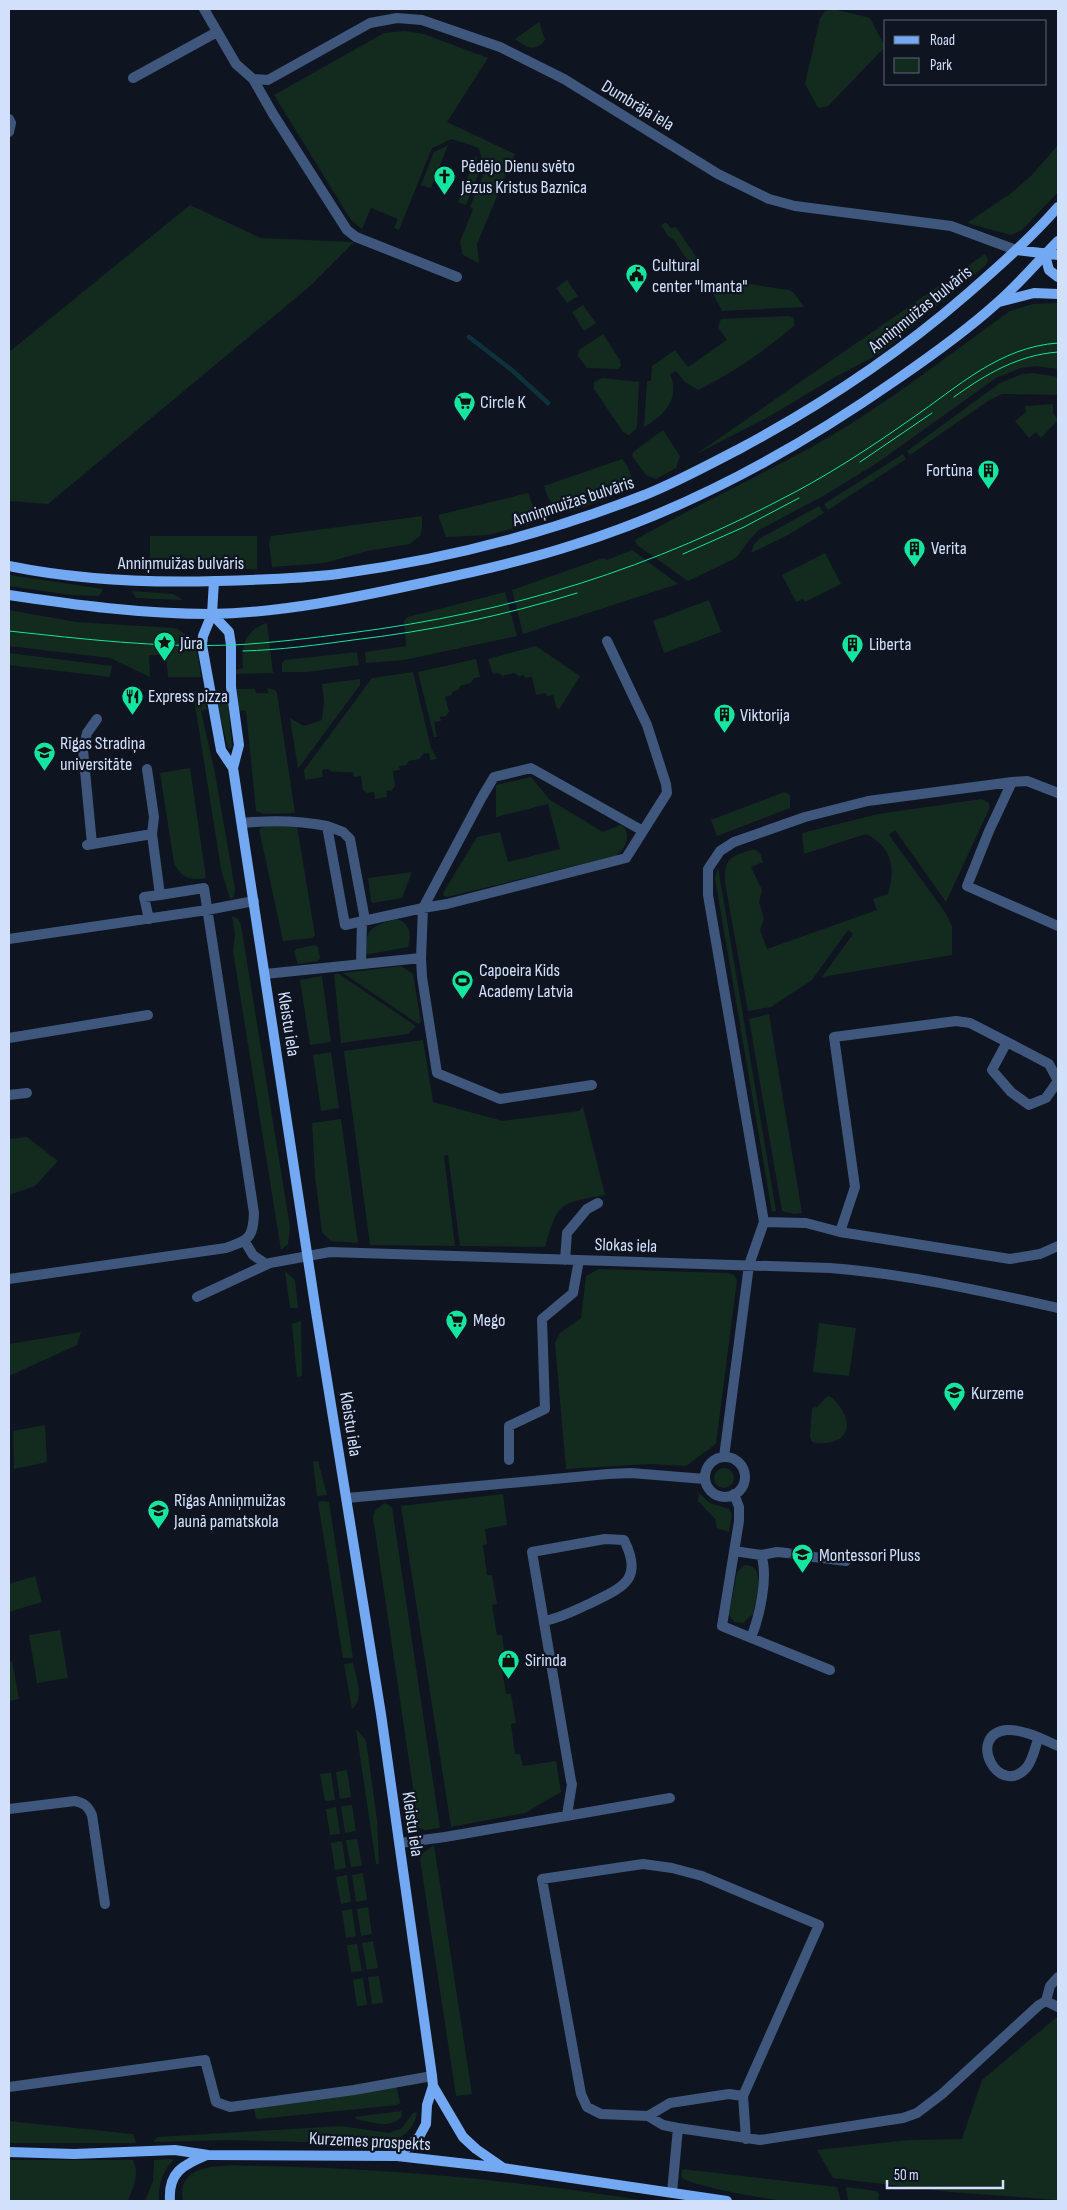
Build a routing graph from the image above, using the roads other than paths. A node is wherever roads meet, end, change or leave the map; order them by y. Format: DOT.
graph roads {
  1 [pos="204,9"];
  2 [pos="217,32"];
  3 [pos="132,78"];
  4 [pos="253,79"];
  5 [pos="9,119"];
  6 [pos="9,132"];
  7 [pos="1058,207"];
  8 [pos="1058,241"];
  9 [pos="1016,250"];
  10 [pos="1045,255"];
  11 [pos="1058,255"];
  12 [pos="456,277"];
  13 [pos="1058,277"];
  14 [pos="1058,294"];
  15 [pos="998,302"];
  16 [pos="9,566"];
  17 [pos="214,581"];
  18 [pos="9,595"];
  19 [pos="212,614"];
  20 [pos="607,641"];
  21 [pos="97,719"];
  22 [pos="233,768"];
  23 [pos="147,769"];
  24 [pos="1012,782"];
  25 [pos="1058,793"];
  26 [pos="242,823"];
  27 [pos="327,826"];
  28 [pos="643,831"];
  29 [pos="152,834"];
  30 [pos="160,895"];
  31 [pos="254,901"];
  32 [pos="423,908"];
  33 [pos="207,910"];
  34 [pos="149,919"];
  35 [pos="364,920"];
  36 [pos="1058,926"];
  37 [pos="9,939"];
  38 [pos="420,958"];
  39 [pos="361,963"];
  40 [pos="265,974"];
  41 [pos="148,1015"];
  42 [pos="9,1038"];
  43 [pos="1007,1042"];
  44 [pos="592,1085"];
  45 [pos="27,1093"];
  46 [pos="9,1095"];
  47 [pos="598,1204"];
  48 [pos="764,1222"];
  49 [pos="840,1232"];
  50 [pos="245,1242"];
  51 [pos="1058,1246"];
  52 [pos="307,1255"];
  53 [pos="565,1260"];
  54 [pos="579,1260"];
  55 [pos="266,1264"];
  56 [pos="749,1265"];
  57 [pos="9,1279"];
  58 [pos="197,1297"];
  59 [pos="1058,1308"];
  60 [pos="724,1458"];
  61 [pos="509,1460"];
  62 [pos="705,1479"];
  63 [pos="734,1494"];
  64 [pos="347,1498"];
  65 [pos="734,1551"];
  66 [pos="787,1553"];
  67 [pos="761,1555"];
  68 [pos="806,1556"];
  69 [pos="846,1561"];
  70 [pos="544,1621"];
  71 [pos="751,1638"];
  72 [pos="830,1670"];
  73 [pos="1038,1739"];
  74 [pos="1058,1746"];
  75 [pos="670,1798"];
  76 [pos="9,1810"];
  77 [pos="567,1814"];
  78 [pos="400,1843"];
  79 [pos="105,1904"];
  80 [pos="1058,1977"];
  81 [pos="1046,2001"];
  82 [pos="1058,2006"];
  83 [pos="433,2081"];
  84 [pos="9,2087"];
  85 [pos="743,2096"];
  86 [pos="648,2116"];
  87 [pos="678,2128"];
  88 [pos="746,2138"];
  89 [pos="9,2152"];
  90 [pos="208,2155"];
  91 [pos="397,2156"];
  92 [pos="503,2168"];
  93 [pos="672,2192"];
  94 [pos="687,2198"];
  95 [pos="170,2201"];
  96 [pos="727,2201"];
  1 -- 2 [label="street"];
  2 -- 3 [label="street"];
  2 -- 4 [label="street"];
  4 -- 9 [label="street, Dumbrāja iela"];
  4 -- 12 [label="street"];
  5 -- 6 [label="street"];
  7 -- 9 [label="street, Anniņmuižas bulvāris"];
  8 -- 10 [label="street"];
  9 -- 10 [label="street"];
  9 -- 17 [label="street, Anniņmuižas bulvāris"];
  10 -- 11 [label="street"];
  10 -- 13 [label="street"];
  10 -- 15 [label="street"];
  14 -- 15 [label="street"];
  15 -- 19 [label="street"];
  16 -- 17 [label="street, Anniņmuižas bulvāris"];
  17 -- 19 [label="street, Kleistu iela"];
  18 -- 19 [label="street"];
  19 -- 22 [label="street, Kleistu iela"];
  19 -- 22 [label="street, Kleistu iela"];
  20 -- 28 [label="street"];
  21 -- 29 [label="street"];
  22 -- 26 [label="street, Kleistu iela"];
  23 -- 29 [label="street"];
  24 -- 25 [label="street"];
  24 -- 36 [label="street"];
  24 -- 48 [label="street"];
  26 -- 27 [label="street"];
  26 -- 31 [label="street, Kleistu iela"];
  27 -- 35 [label="street"];
  27 -- 35 [label="street"];
  28 -- 32 [label="street"];
  28 -- 32 [label="street"];
  29 -- 30 [label="street"];
  30 -- 33 [label="street"];
  30 -- 34 [label="street"];
  31 -- 33 [label="street"];
  31 -- 40 [label="street, Kleistu iela"];
  32 -- 35 [label="street"];
  32 -- 38 [label="street"];
  33 -- 34 [label="street"];
  33 -- 50 [label="street"];
  34 -- 37 [label="street"];
  35 -- 39 [label="street"];
  38 -- 39 [label="street"];
  38 -- 44 [label="street"];
  39 -- 40 [label="street"];
  40 -- 52 [label="street, Kleistu iela"];
  41 -- 42 [label="street"];
  43 -- 43 [label="street"];
  43 -- 49 [label="street"];
  45 -- 46 [label="street"];
  47 -- 53 [label="street"];
  48 -- 49 [label="street"];
  48 -- 56 [label="street"];
  49 -- 51 [label="street"];
  50 -- 55 [label="street"];
  50 -- 57 [label="street"];
  52 -- 53 [label="street, Slokas iela"];
  52 -- 55 [label="street, Slokas iela"];
  52 -- 64 [label="street, Kleistu iela"];
  53 -- 54 [label="street, Slokas iela"];
  54 -- 56 [label="street, Slokas iela"];
  54 -- 61 [label="street"];
  55 -- 58 [label="street, Slokas iela"];
  56 -- 59 [label="street, Slokas iela"];
  56 -- 60 [label="street"];
  60 -- 62 [label="street"];
  60 -- 63 [label="street"];
  62 -- 63 [label="street"];
  62 -- 64 [label="street"];
  63 -- 65 [label="street"];
  64 -- 78 [label="street, Kleistu iela"];
  65 -- 67 [label="street"];
  65 -- 71 [label="street"];
  66 -- 67 [label="street"];
  67 -- 71 [label="street"];
  68 -- 69 [label="street"];
  70 -- 70 [label="street"];
  70 -- 77 [label="street"];
  71 -- 72 [label="street"];
  73 -- 73 [label="street"];
  73 -- 74 [label="street"];
  75 -- 77 [label="street"];
  76 -- 79 [label="street"];
  77 -- 78 [label="street"];
  78 -- 83 [label="street, Kleistu iela"];
  80 -- 81 [label="street"];
  81 -- 82 [label="street"];
  81 -- 88 [label="street"];
  83 -- 84 [label="street"];
  83 -- 91 [label="street, Kleistu iela"];
  83 -- 92 [label="street, Kleistu iela"];
  85 -- 86 [label="street"];
  85 -- 86 [label="street"];
  85 -- 88 [label="street"];
  86 -- 87 [label="street"];
  87 -- 88 [label="street"];
  87 -- 93 [label="street"];
  89 -- 90 [label="street, Kurzemes prospekts"];
  90 -- 91 [label="street, Kurzemes prospekts"];
  90 -- 95 [label="street"];
  91 -- 92 [label="street, Kurzemes prospekts"];
  92 -- 93 [label="street, Kurzemes prospekts"];
  93 -- 94 [label="street, Kurzemes prospekts"];
  94 -- 96 [label="street, Kurzemes prospekts"];
}
